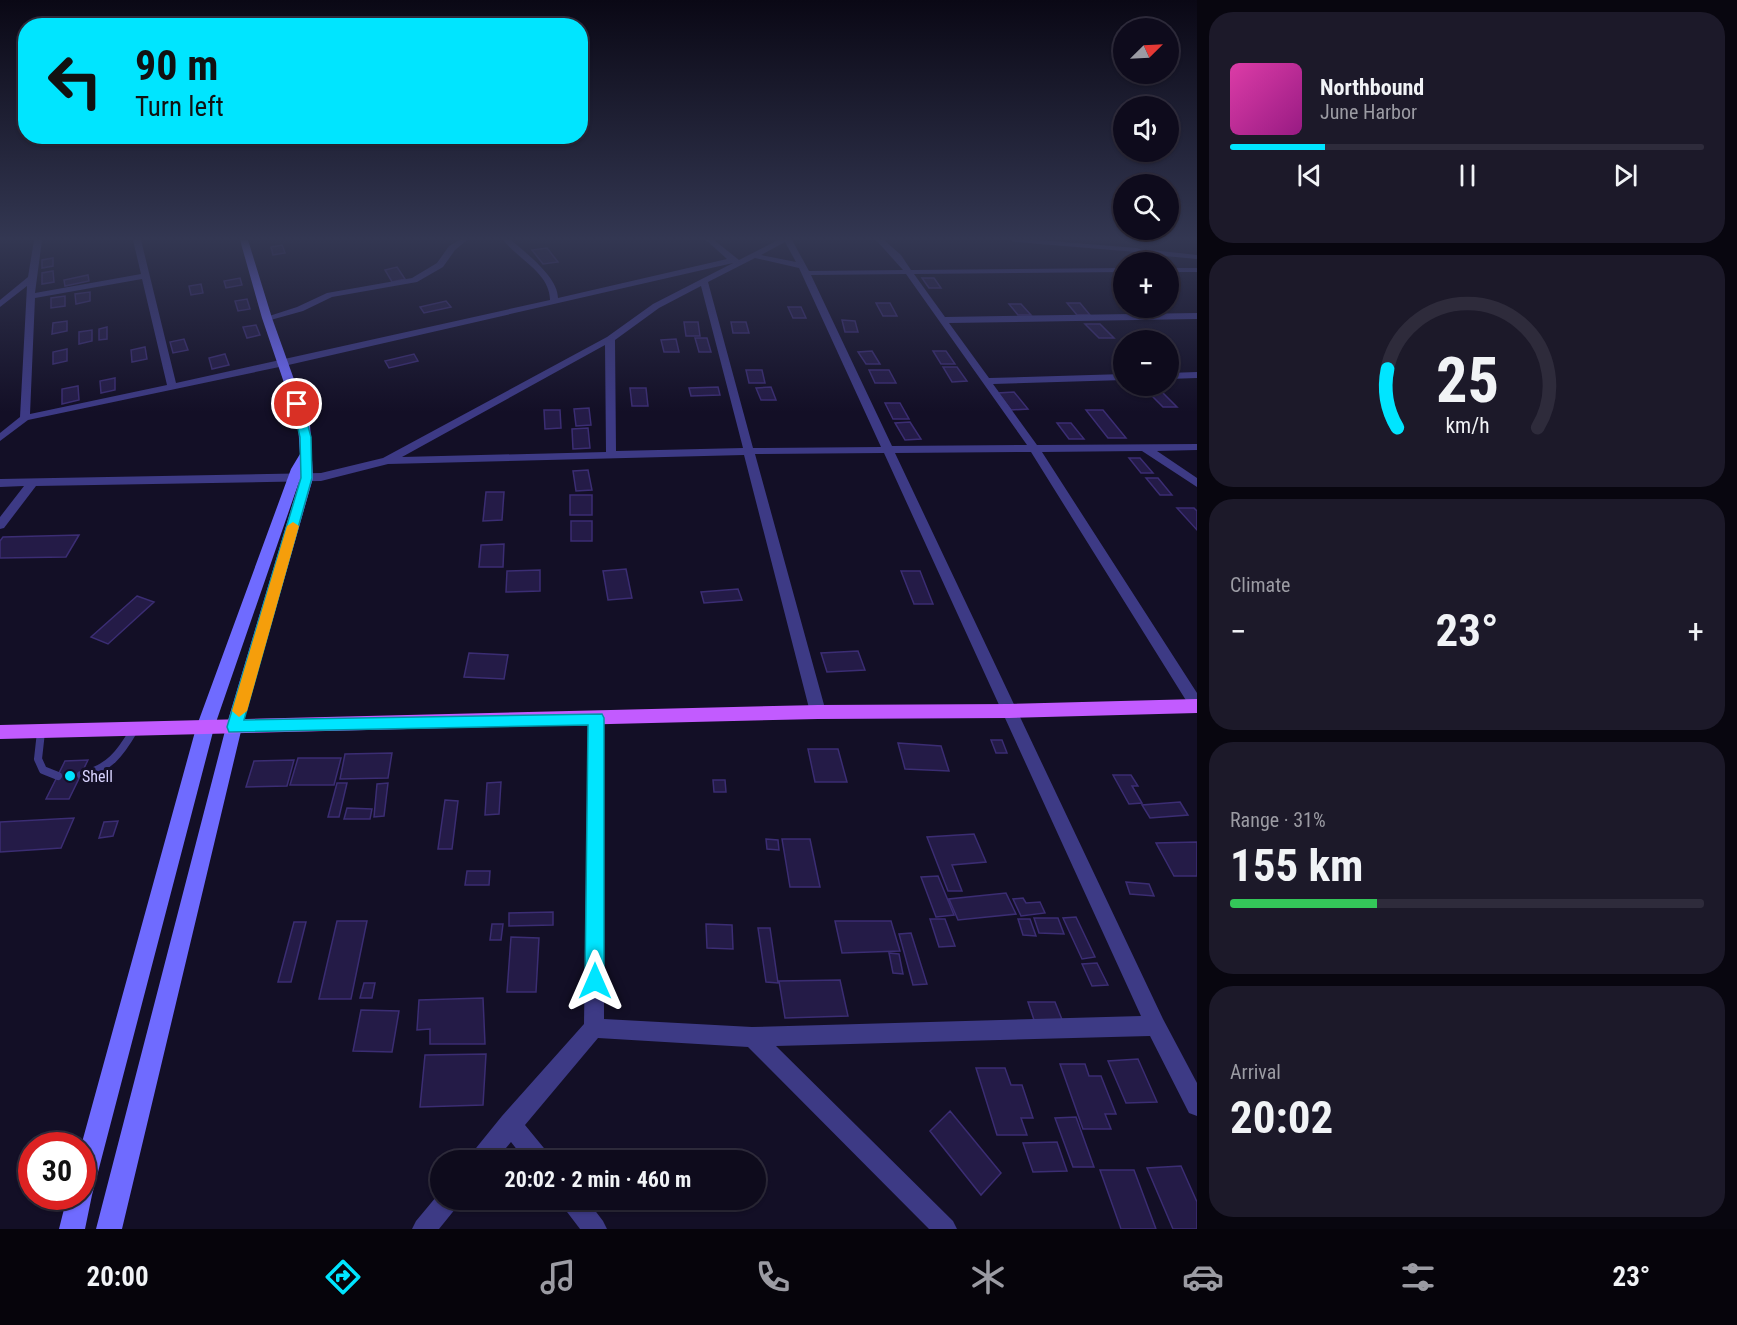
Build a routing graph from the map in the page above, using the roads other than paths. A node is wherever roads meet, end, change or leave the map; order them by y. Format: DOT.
graph roads {
  1 [pos="31,297"];
  2 [pos="151,297"];
  3 [pos="261,297"];
  4 [pos="325,297"];
  5 [pos="554,297"];
  6 [pos="570,297"];
  7 [pos="673,297"];
  8 [pos="708,297"];
  9 [pos="817,297"];
  10 [pos="926,297"];
  11 [pos="554,301"];
  12 [pos="1197,316"];
  13 [pos="267,318"];
  14 [pos="942,320"];
  15 [pos="610,339"];
  16 [pos="284,363"];
  17 [pos="1197,375"];
  18 [pos="1179,376"];
  19 [pos="1113,377"];
  20 [pos="985,381"];
  21 [pos="172,387"];
  22 [pos="25,418"];
  23 [pos="0,438"];
  24 [pos="1144,447"];
  25 [pos="1197,447"];
  26 [pos="1034,448"];
  27 [pos="887,449"];
  28 [pos="751,452"];
  29 [pos="611,455"];
  30 [pos="387,461"];
  31 [pos="300,478"];
  32 [pos="0,483"];
  33 [pos="32,483"];
  34 [pos="1197,483"];
  35 [pos="0,525"];
  36 [pos="1197,706"];
  37 [pos="1009,711"];
  38 [pos="818,712"];
  39 [pos="596,718"];
  40 [pos="234,727"];
  41 [pos="205,728"];
  42 [pos="134,730"];
  43 [pos="0,732"];
  44 [pos="41,732"];
  45 [pos="81,775"];
  46 [pos="58,776"];
  47 [pos="1156,1026"];
  48 [pos="594,1028"];
  49 [pos="752,1037"];
  50 [pos="1197,1105"];
  51 [pos="510,1124"];
  52 [pos="96,1136"];
  53 [pos="489,1150"];
  54 [pos="531,1150"];
  55 [pos="77,1210"];
  56 [pos="439,1210"];
  57 [pos="580,1210"];
  58 [pos="72,1229"];
  59 [pos="109,1229"];
  60 [pos="424,1229"];
  61 [pos="595,1229"];
  62 [pos="945,1229"];
  1 -- 22 [label="street"];
  2 -- 21 [label="street"];
  3 -- 13 [label="main road"];
  4 -- 13 [label="street"];
  5 -- 11 [label="street"];
  6 -- 11 [label="street"];
  7 -- 15 [label="street"];
  8 -- 28 [label="street"];
  9 -- 27 [label="street"];
  10 -- 14 [label="street"];
  11 -- 16 [label="street"];
  12 -- 14 [label="street"];
  13 -- 16 [label="main road"];
  14 -- 20 [label="street"];
  15 -- 29 [label="street"];
  15 -- 30 [label="street"];
  16 -- 21 [label="street"];
  16 -- 31 [label="main road"];
  17 -- 18 [label="street"];
  19 -- 20 [label="street"];
  20 -- 26 [label="street"];
  21 -- 22 [label="street"];
  22 -- 23 [label="street"];
  24 -- 25 [label="street"];
  24 -- 26 [label="street"];
  24 -- 34 [label="street"];
  26 -- 27 [label="street"];
  26 -- 36 [label="street"];
  27 -- 28 [label="street"];
  27 -- 37 [label="street"];
  28 -- 29 [label="street"];
  28 -- 38 [label="street"];
  29 -- 30 [label="street"];
  30 -- 31 [label="street"];
  31 -- 33 [label="street"];
  31 -- 40 [label="main road"];
  31 -- 41 [label="main road"];
  32 -- 33 [label="street"];
  33 -- 35 [label="street"];
  36 -- 37 [label="main road"];
  37 -- 38 [label="main road"];
  37 -- 47 [label="street"];
  38 -- 39 [label="main road"];
  39 -- 40 [label="main road"];
  39 -- 48 [label="street"];
  40 -- 41 [label="main road"];
  40 -- 59 [label="main road"];
  41 -- 42 [label="main road"];
  41 -- 52 [label="main road"];
  42 -- 44 [label="main road"];
  42 -- 45 [label="lane"];
  43 -- 44 [label="main road"];
  44 -- 46 [label="lane"];
  47 -- 49 [label="street"];
  47 -- 50 [label="street"];
  48 -- 49 [label="street"];
  48 -- 51 [label="street"];
  49 -- 62 [label="street"];
  51 -- 53 [label="street"];
  51 -- 54 [label="street"];
  55 -- 58 [label="main road"];
  56 -- 60 [label="street"];
  57 -- 61 [label="street"];
}
